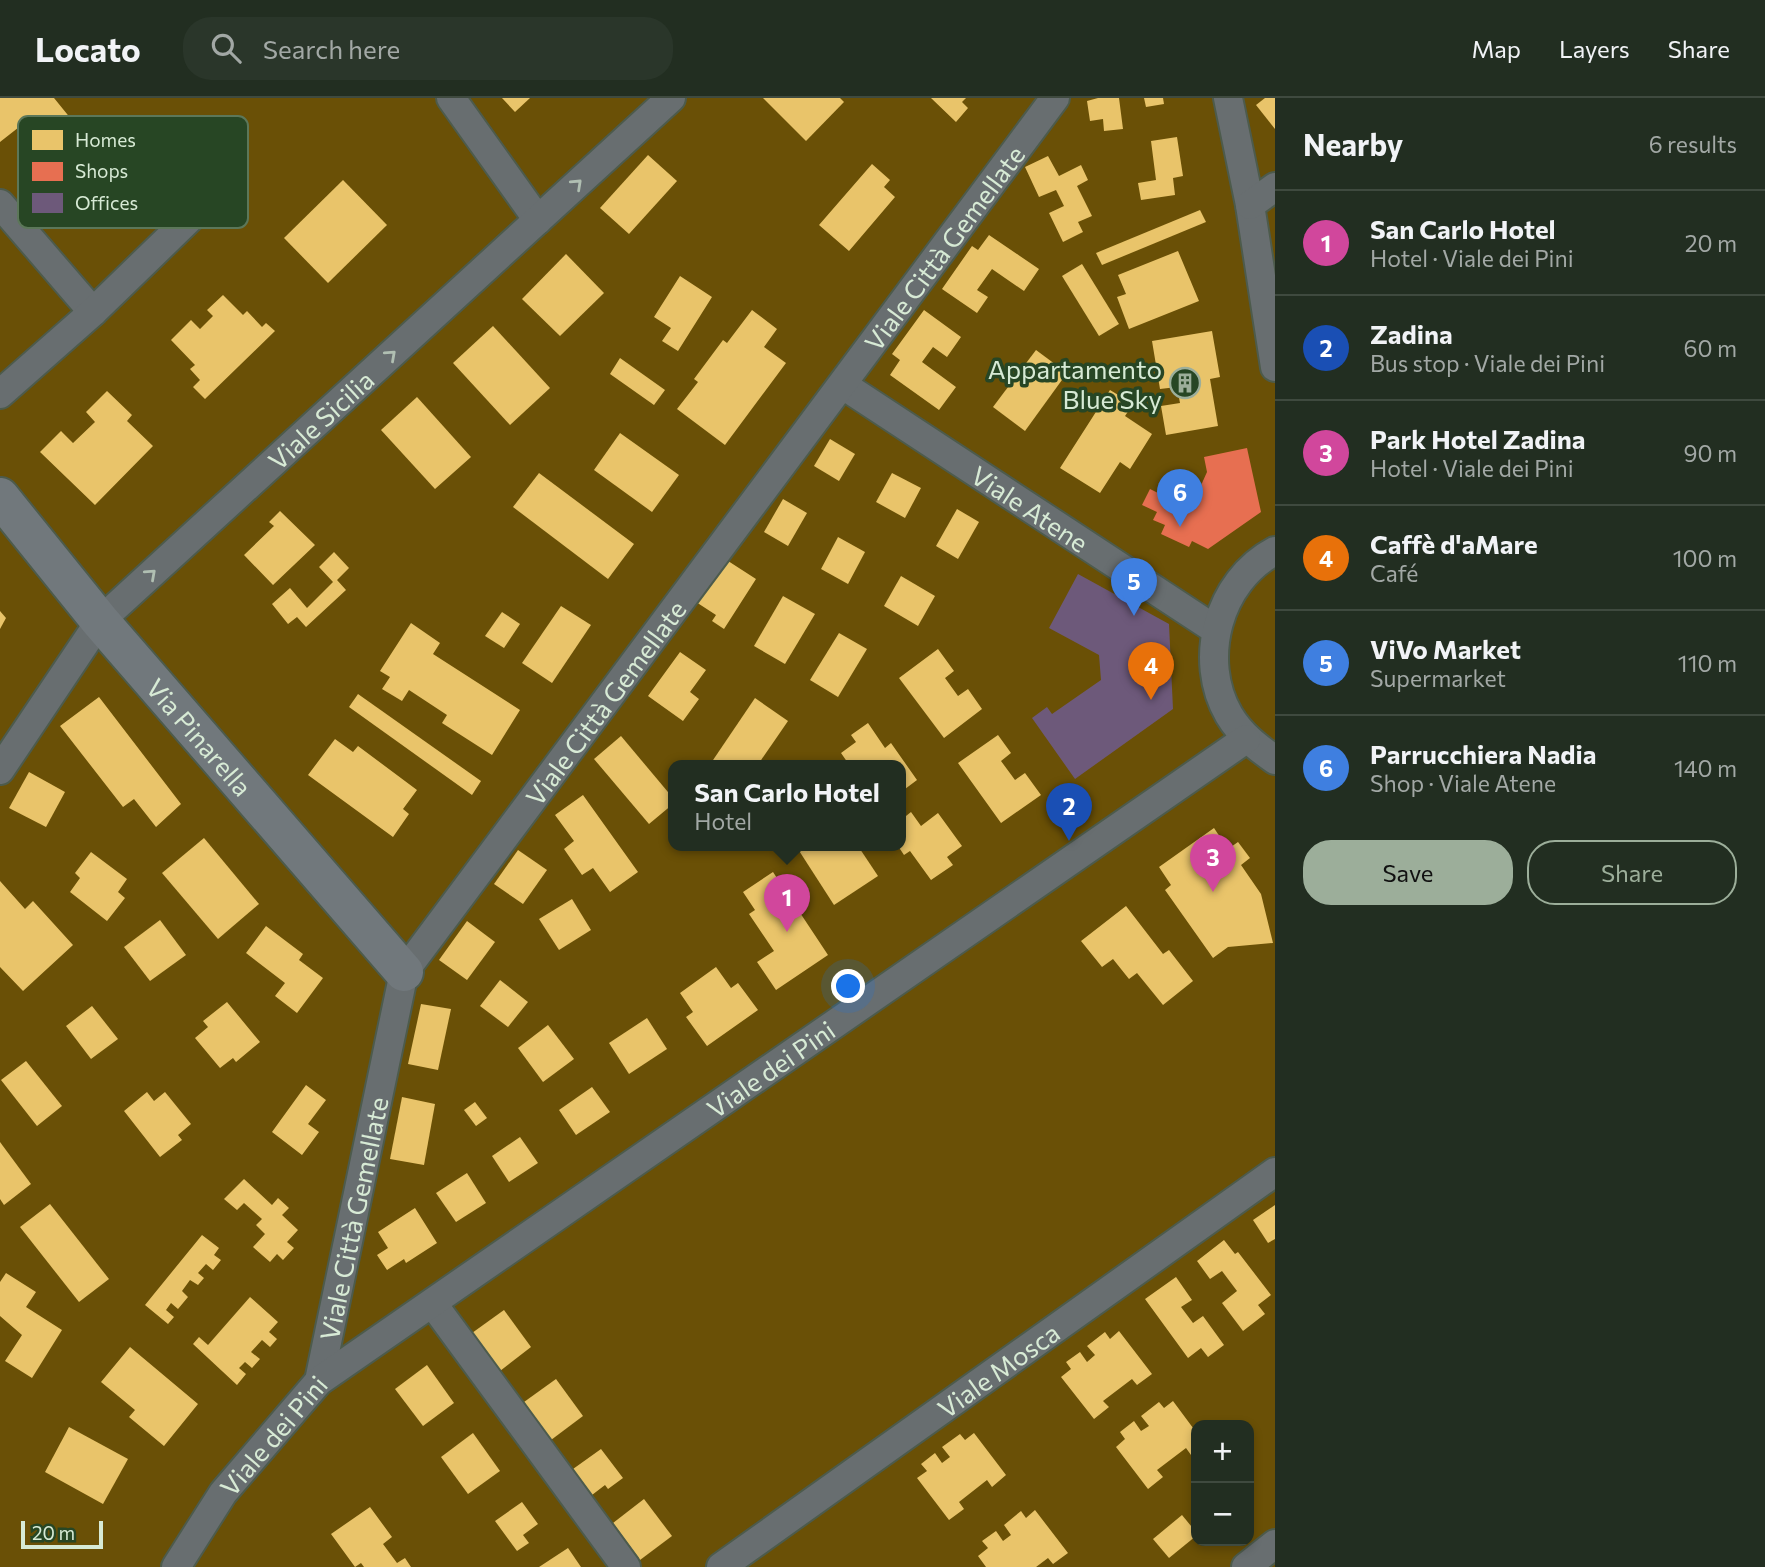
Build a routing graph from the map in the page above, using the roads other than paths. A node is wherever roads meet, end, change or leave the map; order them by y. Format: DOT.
graph roads {
  1 [pos="451,98"];
  2 [pos="671,98"];
  3 [pos="1055,98"];
  4 [pos="1228,98"];
  5 [pos="1275,187"];
  6 [pos="0,204"];
  7 [pos="1250,205"];
  8 [pos="538,220"];
  9 [pos="18,225"];
  10 [pos="21,228"];
  11 [pos="180,228"];
  12 [pos="93,312"];
  13 [pos="1275,367"];
  14 [pos="843,385"];
  15 [pos="0,394"];
  16 [pos="0,497"];
  17 [pos="1275,551"];
  18 [pos="100,621"];
  19 [pos="1216,630"];
  20 [pos="1246,739"];
  21 [pos="1275,760"];
  22 [pos="0,770"];
  23 [pos="404,972"];
  24 [pos="1275,1172"];
  25 [pos="433,1304"];
  26 [pos="319,1381"];
  27 [pos="1275,1544"];
  28 [pos="176,1567"];
  29 [pos="626,1567"];
  30 [pos="721,1567"];
  31 [pos="1246,1567"];
  1 -- 8 [label="street"];
  8 -- 2 [label="street, Viale Sicilia, one-way"];
  3 -- 14 [label="street, Viale Città Gemellate"];
  4 -- 7 [label="street"];
  5 -- 7 [label="street"];
  6 -- 9 [label="street"];
  7 -- 13 [label="street"];
  18 -- 8 [label="street, Viale Sicilia, one-way"];
  10 -- 12 [label="street"];
  11 -- 12 [label="street"];
  12 -- 15 [label="street"];
  14 -- 19 [label="street, Viale Atene"];
  14 -- 23 [label="street, Viale Città Gemellate"];
  16 -- 18 [label="street, Via Pinarella"];
  17 -- 19 [label="street"];
  18 -- 22 [label="street, Viale Sicilia"];
  18 -- 23 [label="street, Via Pinarella"];
  19 -- 20 [label="street"];
  20 -- 21 [label="street"];
  20 -- 25 [label="street, Viale dei Pini"];
  23 -- 26 [label="street, Viale Città Gemellate"];
  24 -- 30 [label="street, Viale Mosca"];
  25 -- 26 [label="street, Viale dei Pini"];
  25 -- 29 [label="street"];
  26 -- 28 [label="street, Viale dei Pini"];
  27 -- 31 [label="street"];
}
